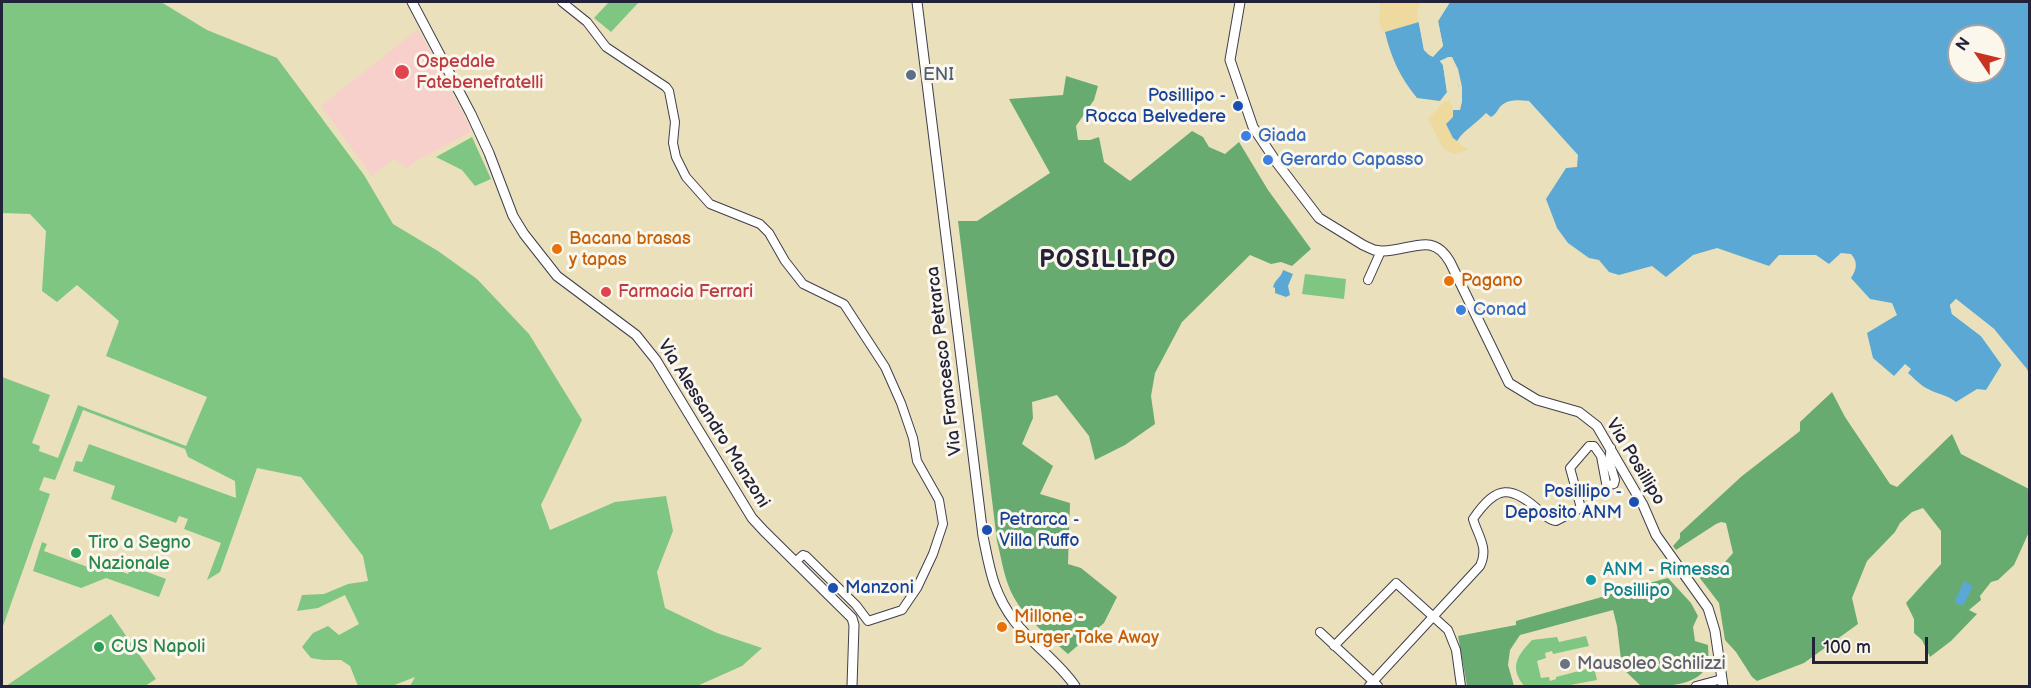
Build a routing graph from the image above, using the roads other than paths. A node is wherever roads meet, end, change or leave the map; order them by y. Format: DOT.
graph roads {
  1 [pos="412,2"];
  2 [pos="562,2"];
  3 [pos="916,2"];
  4 [pos="1240,2"];
  5 [pos="1381,251"];
  6 [pos="1368,280"];
  7 [pos="1611,448"];
  8 [pos="795,562"];
  9 [pos="1434,617"];
  10 [pos="1320,633"];
  11 [pos="1334,646"];
  12 [pos="1722,683"];
  13 [pos="1373,685"];
  14 [pos="852,687"];
  15 [pos="1075,687"];
  16 [pos="1461,687"];
  17 [pos="1696,687"];
  1 -- 8 [label="street, Via Alessandro Manzoni"];
  2 -- 8 [label="street"];
  3 -- 15 [label="street, Via Francesco Petrarca"];
  4 -- 5 [label="street"];
  5 -- 6 [label="street"];
  5 -- 7 [label="street, Via Posillipo"];
  7 -- 9 [label="street"];
  7 -- 12 [label="street, Via Posillipo"];
  8 -- 14 [label="street, Via Alessandro Manzoni"];
  9 -- 11 [label="street"];
  9 -- 13 [label="street"];
  9 -- 16 [label="street"];
  10 -- 11 [label="street"];
  11 -- 13 [label="street"];
  12 -- 17 [label="street"];
}
